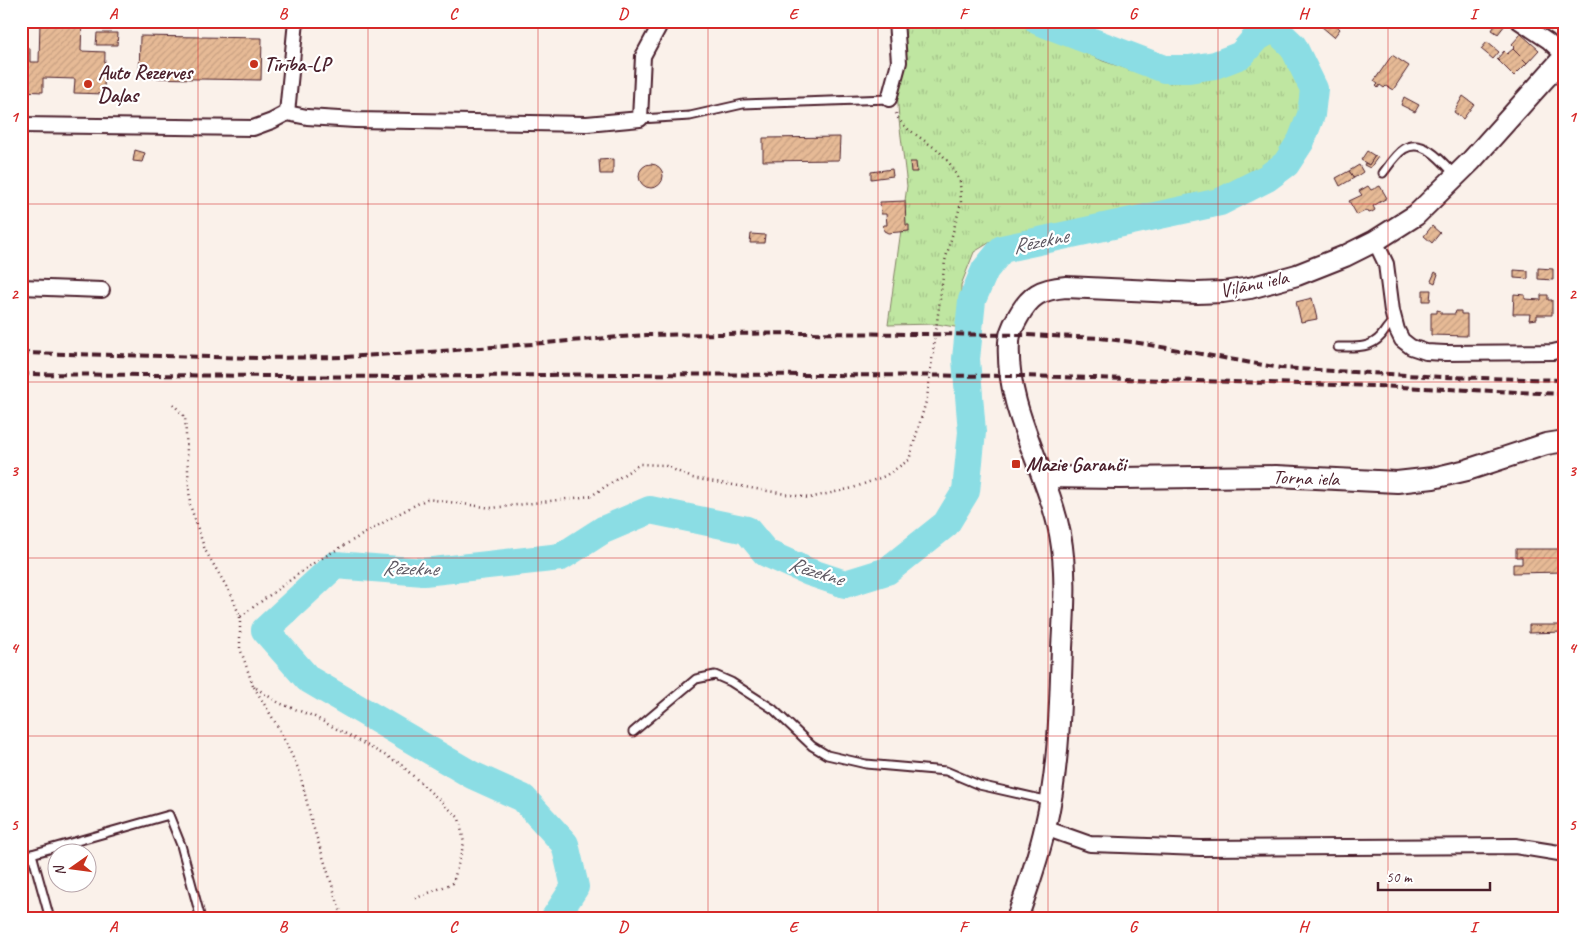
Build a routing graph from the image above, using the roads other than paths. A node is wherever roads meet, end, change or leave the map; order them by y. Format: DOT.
graph roads {
  1 [pos="296,21"];
  2 [pos="662,21"];
  3 [pos="896,21"];
  4 [pos="1518,21"];
  5 [pos="1565,56"];
  6 [pos="889,99"];
  7 [pos="287,113"];
  8 [pos="640,119"];
  9 [pos="21,125"];
  10 [pos="1383,173"];
  11 [pos="1456,176"];
  12 [pos="1375,241"];
  13 [pos="21,287"];
  14 [pos="102,290"];
  15 [pos="1395,321"];
  16 [pos="1338,347"];
  17 [pos="1565,349"];
  18 [pos="1565,441"];
  19 [pos="1043,477"];
  20 [pos="633,732"];
  21 [pos="1050,801"];
  22 [pos="1045,828"];
  23 [pos="32,854"];
  24 [pos="1565,854"];
  25 [pos="21,857"];
  26 [pos="50,919"];
  27 [pos="202,919"];
  28 [pos="1017,919"];
  1 -- 7 [label="street"];
  2 -- 8 [label="street"];
  3 -- 6 [label="street"];
  4 -- 5 [label="street"];
  5 -- 11 [label="main road, Viļānu iela"];
  6 -- 8 [label="lane"];
  7 -- 8 [label="street"];
  7 -- 9 [label="street"];
  10 -- 11 [label="lane"];
  11 -- 12 [label="main road, Viļānu iela"];
  12 -- 15 [label="street"];
  12 -- 19 [label="main road, Viļānu iela"];
  13 -- 14 [label="street"];
  15 -- 16 [label="lane"];
  15 -- 17 [label="street"];
  18 -- 19 [label="main road, Torņa iela"];
  19 -- 21 [label="main road, Viļānu iela"];
  20 -- 21 [label="lane"];
  21 -- 22 [label="main road, Viļānu iela"];
  22 -- 24 [label="street"];
  22 -- 28 [label="main road, Viļānu iela"];
  23 -- 25 [label="lane"];
  23 -- 26 [label="lane"];
  23 -- 27 [label="lane"];
}
